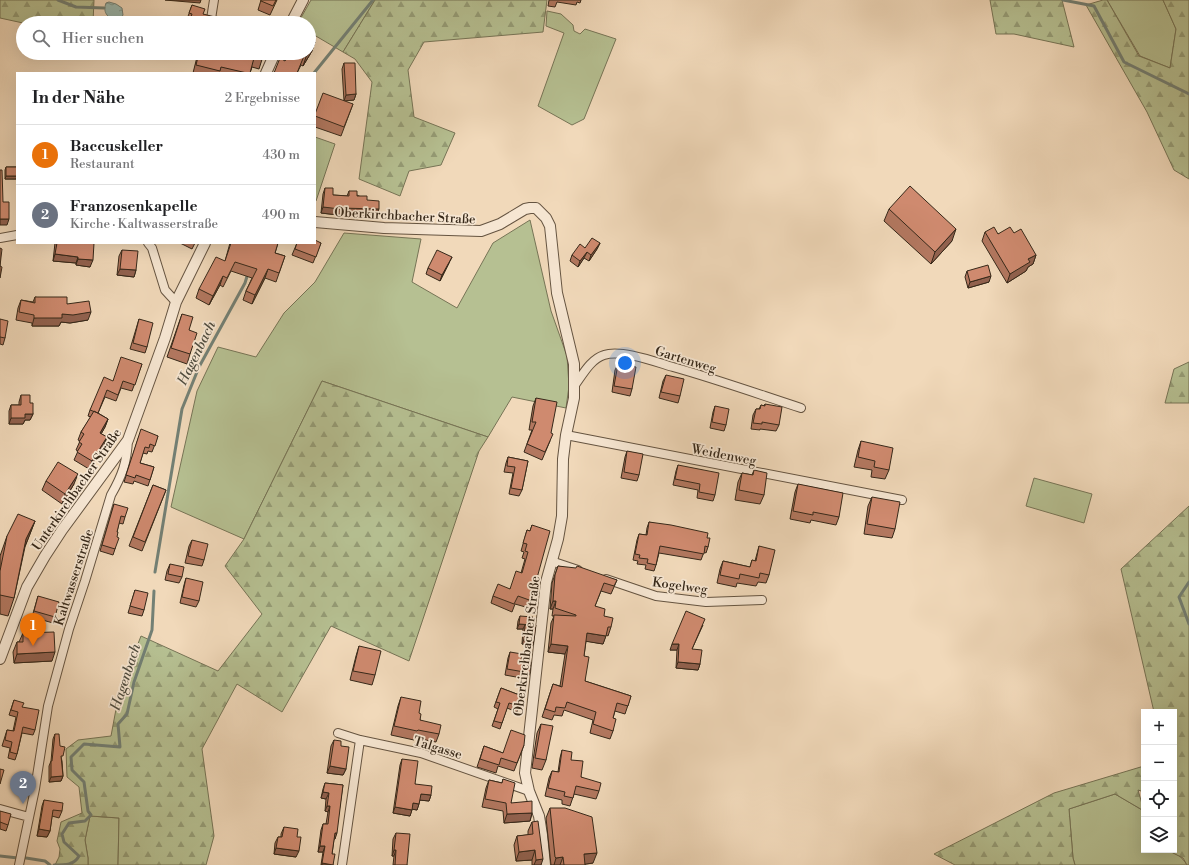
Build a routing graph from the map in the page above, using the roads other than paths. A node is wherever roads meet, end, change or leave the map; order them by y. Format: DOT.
graph roads {
  1 [pos="214,0"];
  2 [pos="303,0"];
  3 [pos="211,16"];
  4 [pos="295,16"];
  5 [pos="271,60"];
  6 [pos="266,72"];
  7 [pos="316,222"];
  8 [pos="16,235"];
  9 [pos="0,238"];
  10 [pos="149,244"];
  11 [pos="205,244"];
  12 [pos="176,302"];
  13 [pos="574,385"];
  14 [pos="801,408"];
  15 [pos="566,435"];
  16 [pos="128,440"];
  17 [pos="902,500"];
  18 [pos="551,561"];
  19 [pos="586,572"];
  20 [pos="600,577"];
  21 [pos="762,600"];
  22 [pos="0,659"];
  23 [pos="338,733"];
  24 [pos="360,740"];
  25 [pos="529,791"];
  26 [pos="0,809"];
  27 [pos="29,817"];
  28 [pos="19,865"];
  29 [pos="342,865"];
  30 [pos="545,865"];
  1 -- 3 [label="street"];
  2 -- 4 [label="street"];
  5 -- 6 [label="street"];
  7 -- 13 [label="street, Oberkirchbacher Straße"];
  8 -- 9 [label="street"];
  10 -- 12 [label="street"];
  11 -- 12 [label="street, Unterkirchbacher Straße"];
  12 -- 16 [label="street, Unterkirchbacher Straße"];
  13 -- 14 [label="street, Gartenweg"];
  13 -- 15 [label="street, Oberkirchbacher Straße"];
  15 -- 17 [label="street, Weidenweg"];
  15 -- 18 [label="street, Oberkirchbacher Straße"];
  16 -- 22 [label="street, Unterkirchbacher Straße"];
  16 -- 27 [label="street, Kaltwasserstraße"];
  18 -- 19 [label="street"];
  18 -- 25 [label="street, Oberkirchbacher Straße"];
  20 -- 21 [label="street, Kogelweg"];
  23 -- 24 [label="street, Talgasse"];
  24 -- 25 [label="street, Talgasse"];
  24 -- 29 [label="street"];
  25 -- 30 [label="street, Oberkirchbacher Straße"];
  26 -- 27 [label="street"];
  27 -- 28 [label="street, Kaltwasserstraße"];
}
